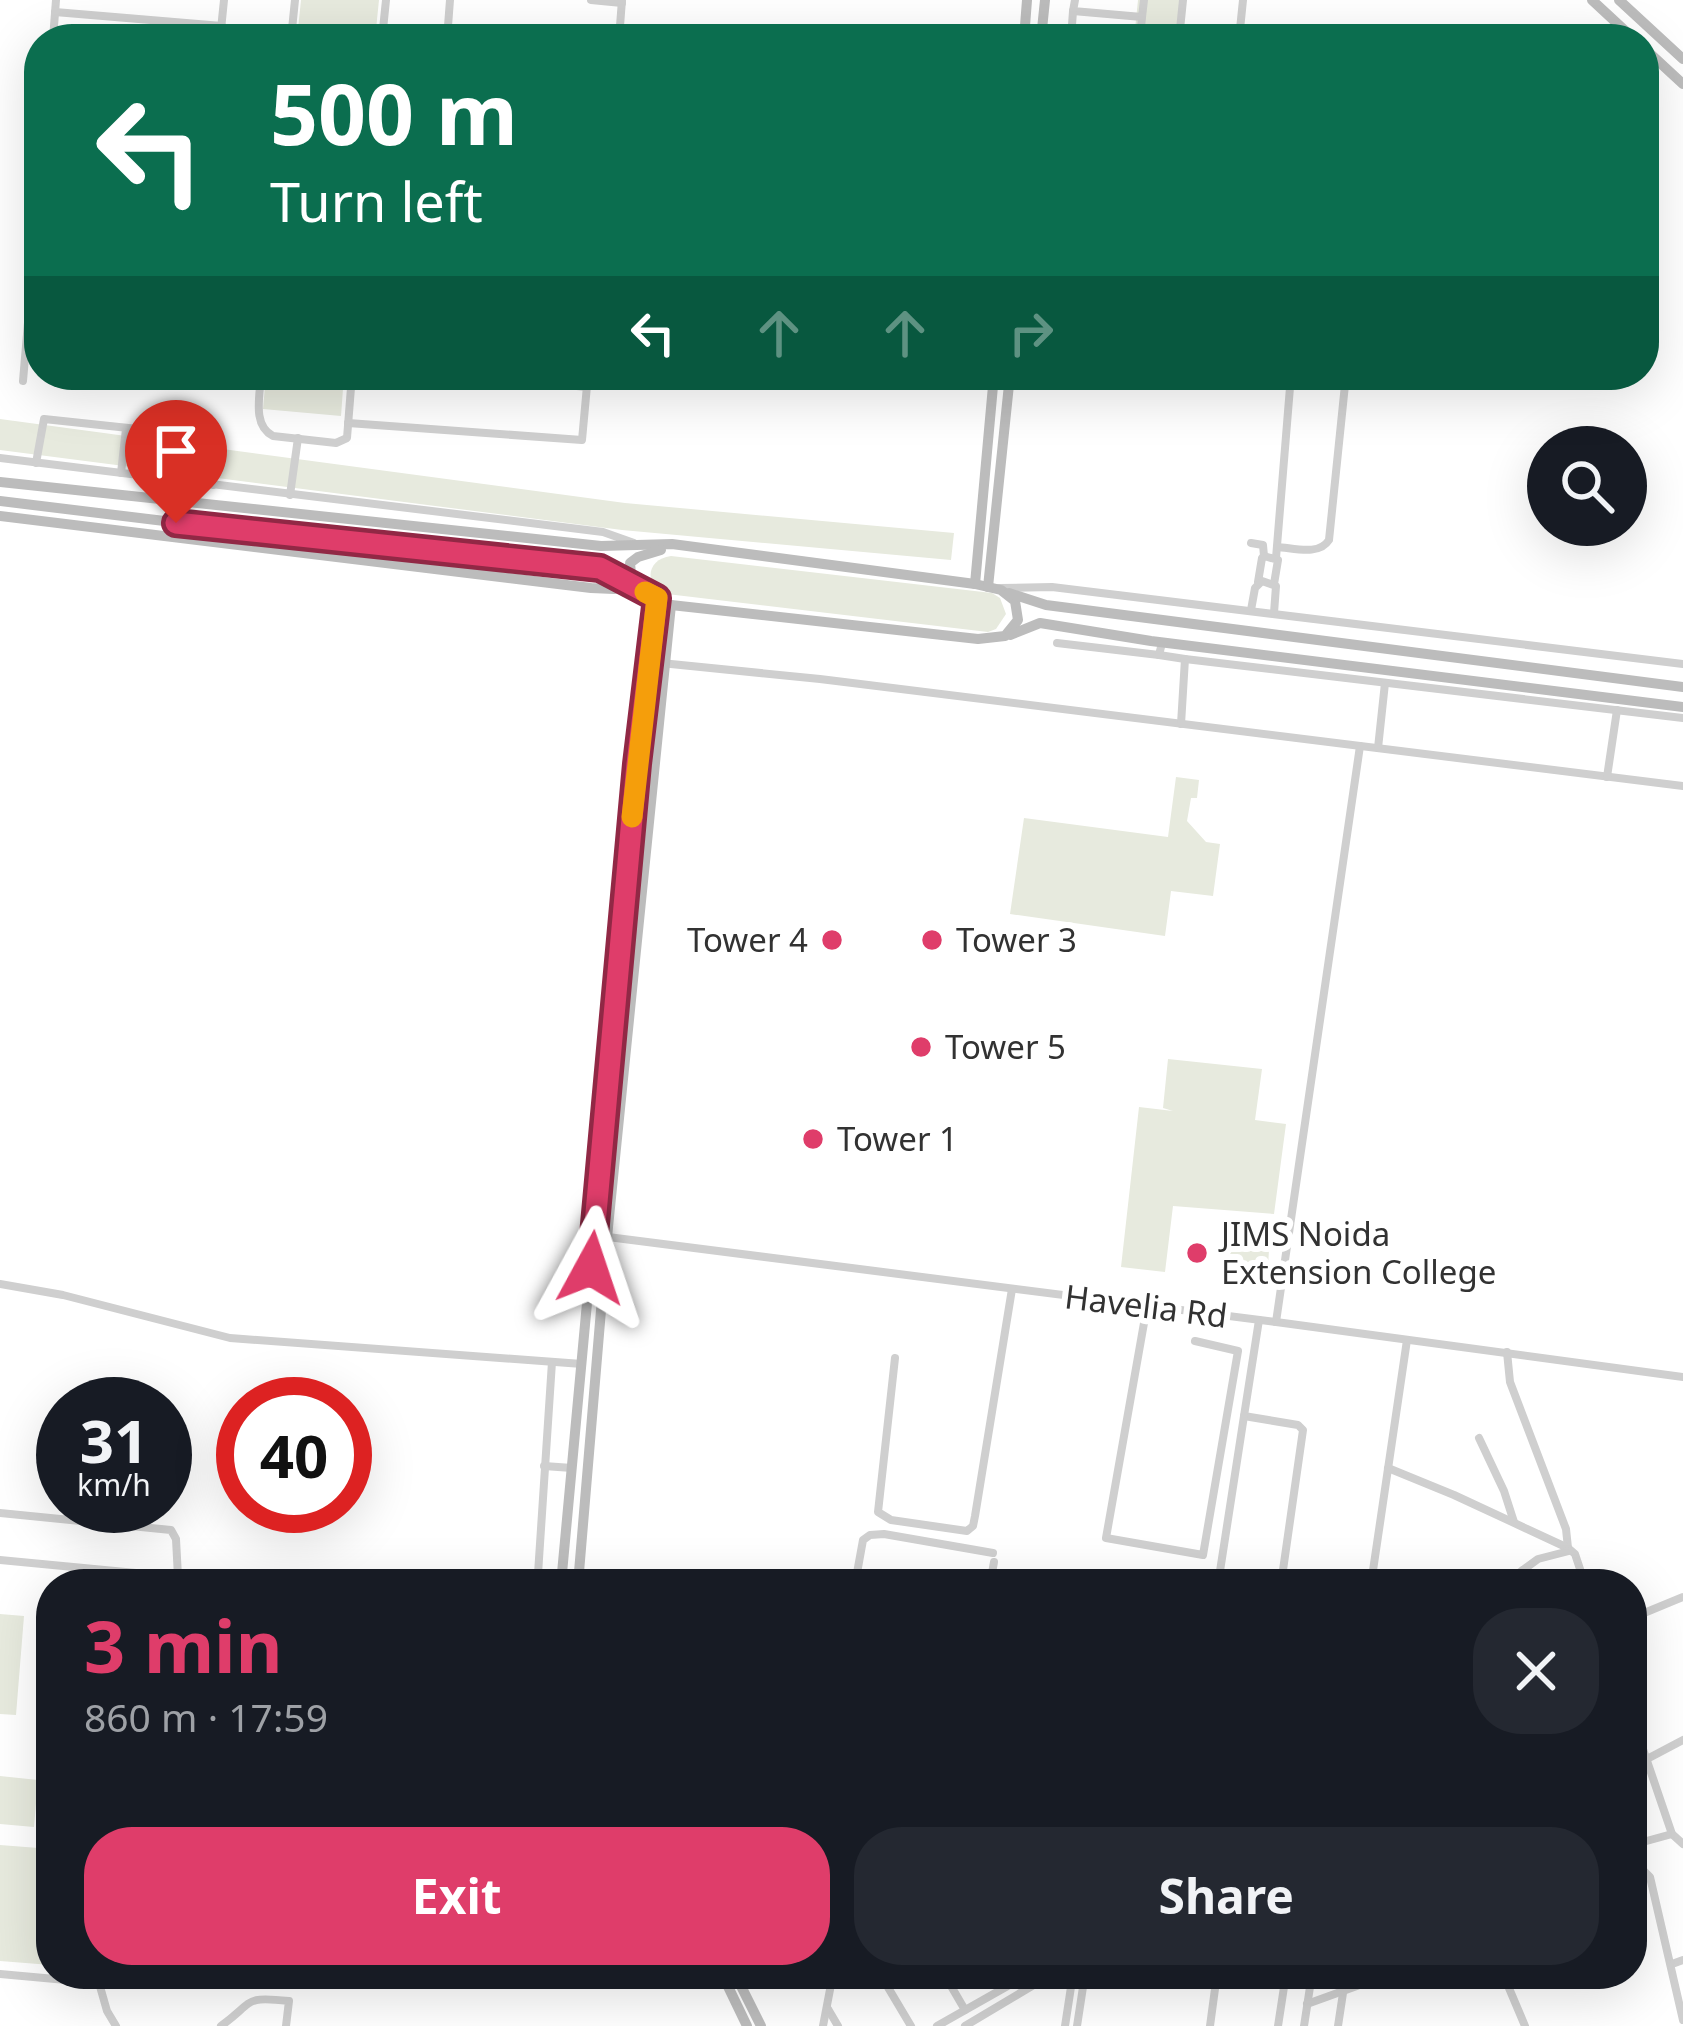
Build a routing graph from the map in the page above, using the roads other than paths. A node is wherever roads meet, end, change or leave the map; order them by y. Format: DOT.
graph roads {
  1 [pos="56,0"];
  2 [pos="591,0"];
  3 [pos="1075,0"];
  4 [pos="1144,0"];
  5 [pos="1592,0"];
  6 [pos="1619,0"];
  7 [pos="622,1"];
  8 [pos="55,11"];
  9 [pos="1073,11"];
  10 [pos="1142,16"];
  11 [pos="54,24"];
  12 [pos="200,24"];
  13 [pos="1072,24"];
  14 [pos="1142,24"];
  15 [pos="1618,24"];
  16 [pos="1645,24"];
  17 [pos="1659,37"];
  18 [pos="1683,59"];
  19 [pos="1659,62"];
  20 [pos="1683,84"];
  21 [pos="24,358"];
  22 [pos="22,381"];
  23 [pos="261,390"];
  24 [pos="351,390"];
  25 [pos="587,390"];
  26 [pos="994,390"];
  27 [pos="1009,390"];
  28 [pos="1290,390"];
  29 [pos="1344,390"];
  30 [pos="348,423"];
  31 [pos="126,429"];
  32 [pos="298,438"];
  33 [pos="0,458"];
  34 [pos="36,463"];
  35 [pos="121,473"];
  36 [pos="0,482"];
  37 [pos="213,485"];
  38 [pos="290,495"];
  39 [pos="0,502"];
  40 [pos="0,515"];
  41 [pos="637,544"];
  42 [pos="1251,544"];
  43 [pos="689,547"];
  44 [pos="1277,552"];
  45 [pos="1264,556"];
  46 [pos="1258,583"];
  47 [pos="1274,584"];
  48 [pos="632,585"];
  49 [pos="989,587"];
  50 [pos="657,598"];
  51 [pos="1168,600"];
  52 [pos="671,604"];
  53 [pos="1251,610"];
  54 [pos="1274,613"];
  55 [pos="1164,620"];
  56 [pos="1005,636"];
  57 [pos="1057,643"];
  58 [pos="1161,649"];
  59 [pos="1185,659"];
  60 [pos="648,662"];
  61 [pos="664,664"];
  62 [pos="1683,664"];
  63 [pos="1385,683"];
  64 [pos="1683,687"];
  65 [pos="1683,707"];
  66 [pos="1617,710"];
  67 [pos="1683,718"];
  68 [pos="1181,724"];
  69 [pos="1360,746"];
  70 [pos="1378,748"];
  71 [pos="1606,777"];
  72 [pos="1683,786"];
  73 [pos="605,1194"];
  74 [pos="608,1237"];
  75 [pos="0,1284"];
  76 [pos="1012,1289"];
  77 [pos="1147,1306"];
  78 [pos="1258,1320"];
  79 [pos="1276,1322"];
  80 [pos="1195,1340"];
  81 [pos="1407,1340"];
  82 [pos="1507,1352"];
  83 [pos="895,1358"];
  84 [pos="552,1362"];
  85 [pos="582,1364"];
  86 [pos="1683,1377"];
  87 [pos="1244,1416"];
  88 [pos="1479,1438"];
  89 [pos="544,1466"];
  90 [pos="572,1468"];
  91 [pos="1388,1468"];
  92 [pos="0,1513"];
  93 [pos="36,1516"];
  94 [pos="1514,1524"];
  95 [pos="173,1533"];
  96 [pos="1569,1549"];
  97 [pos="0,1560"];
  98 [pos="94,1569"];
  99 [pos="178,1569"];
  100 [pos="538,1569"];
  101 [pos="562,1569"];
  102 [pos="579,1569"];
  103 [pos="858,1569"];
  104 [pos="991,1569"];
  105 [pos="1220,1569"];
  106 [pos="1283,1569"];
  107 [pos="1373,1569"];
  108 [pos="1524,1569"];
  109 [pos="1580,1569"];
  110 [pos="1683,1597"];
  111 [pos="1647,1612"];
  112 [pos="1683,1740"];
  113 [pos="1647,1758"];
  114 [pos="1647,1762"];
  115 [pos="1672,1834"];
  116 [pos="1647,1841"];
  117 [pos="1683,1844"];
  118 [pos="1647,1874"];
  119 [pos="1683,1960"];
  120 [pos="1672,1964"];
  121 [pos="0,1974"];
  122 [pos="36,1977"];
  123 [pos="101,1989"];
  124 [pos="729,1989"];
  125 [pos="742,1989"];
  126 [pos="830,1989"];
  127 [pos="889,1989"];
  128 [pos="953,1989"];
  129 [pos="995,1989"];
  130 [pos="1027,1989"];
  131 [pos="1071,1989"];
  132 [pos="1082,1989"];
  133 [pos="1215,1989"];
  134 [pos="1284,1989"];
  135 [pos="1310,1989"];
  136 [pos="1353,1989"];
  137 [pos="1509,1989"];
  138 [pos="1343,1993"];
  139 [pos="1307,2004"];
  140 [pos="827,2008"];
  141 [pos="965,2010"];
  142 [pos="1683,2020"];
  143 [pos="116,2026"];
  144 [pos="221,2026"];
  145 [pos="286,2026"];
  146 [pos="747,2026"];
  147 [pos="761,2026"];
  148 [pos="824,2026"];
  149 [pos="838,2026"];
  150 [pos="911,2026"];
  151 [pos="937,2026"];
  152 [pos="965,2026"];
  153 [pos="1065,2026"];
  154 [pos="1077,2026"];
  155 [pos="1210,2026"];
  156 [pos="1278,2026"];
  157 [pos="1304,2026"];
  158 [pos="1338,2026"];
  159 [pos="1525,2026"];
  1 -- 8 [label="street"];
  2 -- 7 [label="street"];
  3 -- 9 [label="street"];
  4 -- 10 [label="street"];
  5 -- 15 [label="main road"];
  6 -- 16 [label="main road"];
  8 -- 11 [label="street"];
  8 -- 12 [label="street"];
  9 -- 10 [label="street"];
  9 -- 13 [label="street"];
  10 -- 14 [label="street"];
  17 -- 18 [label="main road"];
  19 -- 20 [label="main road"];
  21 -- 22 [label="street"];
  23 -- 32 [label="street"];
  24 -- 30 [label="street"];
  25 -- 30 [label="street"];
  26 -- 49 [label="main road"];
  27 -- 49 [label="main road"];
  28 -- 44 [label="street"];
  29 -- 44 [label="street"];
  30 -- 32 [label="street"];
  31 -- 34 [label="street"];
  31 -- 35 [label="street"];
  31 -- 37 [label="street"];
  32 -- 38 [label="street"];
  33 -- 34 [label="street"];
  34 -- 35 [label="street"];
  35 -- 37 [label="street"];
  36 -- 41 [label="main road"];
  37 -- 38 [label="street"];
  38 -- 41 [label="street"];
  39 -- 48 [label="main road"];
  40 -- 48 [label="main road"];
  41 -- 43 [label="main road"];
  42 -- 45 [label="street"];
  43 -- 48 [label="main road"];
  43 -- 49 [label="main road"];
  44 -- 45 [label="street"];
  44 -- 47 [label="street"];
  45 -- 46 [label="street"];
  46 -- 47 [label="street"];
  46 -- 53 [label="street"];
  47 -- 54 [label="street"];
  48 -- 50 [label="main road"];
  49 -- 51 [label="street"];
  49 -- 55 [label="main road"];
  49 -- 56 [label="main road"];
  50 -- 52 [label="main road"];
  50 -- 60 [label="main road"];
  51 -- 53 [label="street"];
  51 -- 55 [label="street"];
  52 -- 56 [label="main road"];
  52 -- 61 [label="main road"];
  53 -- 54 [label="street"];
  54 -- 62 [label="street"];
  55 -- 64 [label="main road"];
  56 -- 58 [label="main road"];
  57 -- 58 [label="street"];
  58 -- 59 [label="street"];
  58 -- 65 [label="main road"];
  59 -- 63 [label="street"];
  59 -- 68 [label="street"];
  60 -- 61 [label="street"];
  60 -- 73 [label="main road"];
  61 -- 68 [label="street"];
  61 -- 73 [label="main road"];
  63 -- 66 [label="street"];
  63 -- 70 [label="street"];
  66 -- 67 [label="street"];
  66 -- 71 [label="street"];
  68 -- 69 [label="street"];
  69 -- 70 [label="street"];
  69 -- 79 [label="street"];
  70 -- 71 [label="street"];
  71 -- 72 [label="street"];
  73 -- 74 [label="main road"];
  73 -- 85 [label="main road"];
  74 -- 76 [label="street, Havelia Rd"];
  74 -- 102 [label="main road"];
  75 -- 84 [label="street"];
  76 -- 77 [label="street, Havelia Rd"];
  76 -- 83 [label="street"];
  77 -- 78 [label="street, Havelia Rd"];
  77 -- 80 [label="street"];
  78 -- 79 [label="street, Havelia Rd"];
  78 -- 87 [label="street"];
  79 -- 81 [label="street, Havelia Rd"];
  81 -- 82 [label="street, Havelia Rd"];
  81 -- 91 [label="street"];
  82 -- 86 [label="street, Havelia Rd"];
  82 -- 96 [label="street"];
  84 -- 85 [label="street"];
  84 -- 89 [label="street"];
  85 -- 90 [label="main road"];
  87 -- 105 [label="street"];
  87 -- 106 [label="street"];
  88 -- 94 [label="street"];
  89 -- 90 [label="street"];
  89 -- 100 [label="street"];
  90 -- 101 [label="main road"];
  91 -- 94 [label="street"];
  91 -- 107 [label="street"];
  92 -- 93 [label="street"];
  94 -- 96 [label="street"];
  95 -- 99 [label="street"];
  96 -- 108 [label="street"];
  96 -- 109 [label="street"];
  97 -- 98 [label="street"];
  103 -- 104 [label="street"];
  110 -- 111 [label="street"];
  112 -- 113 [label="street"];
  114 -- 115 [label="street"];
  115 -- 116 [label="street"];
  115 -- 117 [label="street"];
  118 -- 120 [label="street"];
  119 -- 120 [label="street"];
  120 -- 142 [label="street"];
  121 -- 122 [label="street"];
  123 -- 143 [label="street"];
  124 -- 146 [label="main road"];
  125 -- 147 [label="main road"];
  126 -- 140 [label="street"];
  127 -- 150 [label="street"];
  128 -- 141 [label="street"];
  129 -- 141 [label="street"];
  130 -- 152 [label="street"];
  131 -- 153 [label="street"];
  132 -- 154 [label="street"];
  133 -- 155 [label="street"];
  134 -- 156 [label="street"];
  135 -- 139 [label="street"];
  136 -- 138 [label="street"];
  137 -- 159 [label="street"];
  138 -- 139 [label="street"];
  138 -- 158 [label="street"];
  139 -- 157 [label="street"];
  140 -- 148 [label="street"];
  140 -- 149 [label="street"];
  141 -- 151 [label="street"];
  144 -- 145 [label="street"];
}
